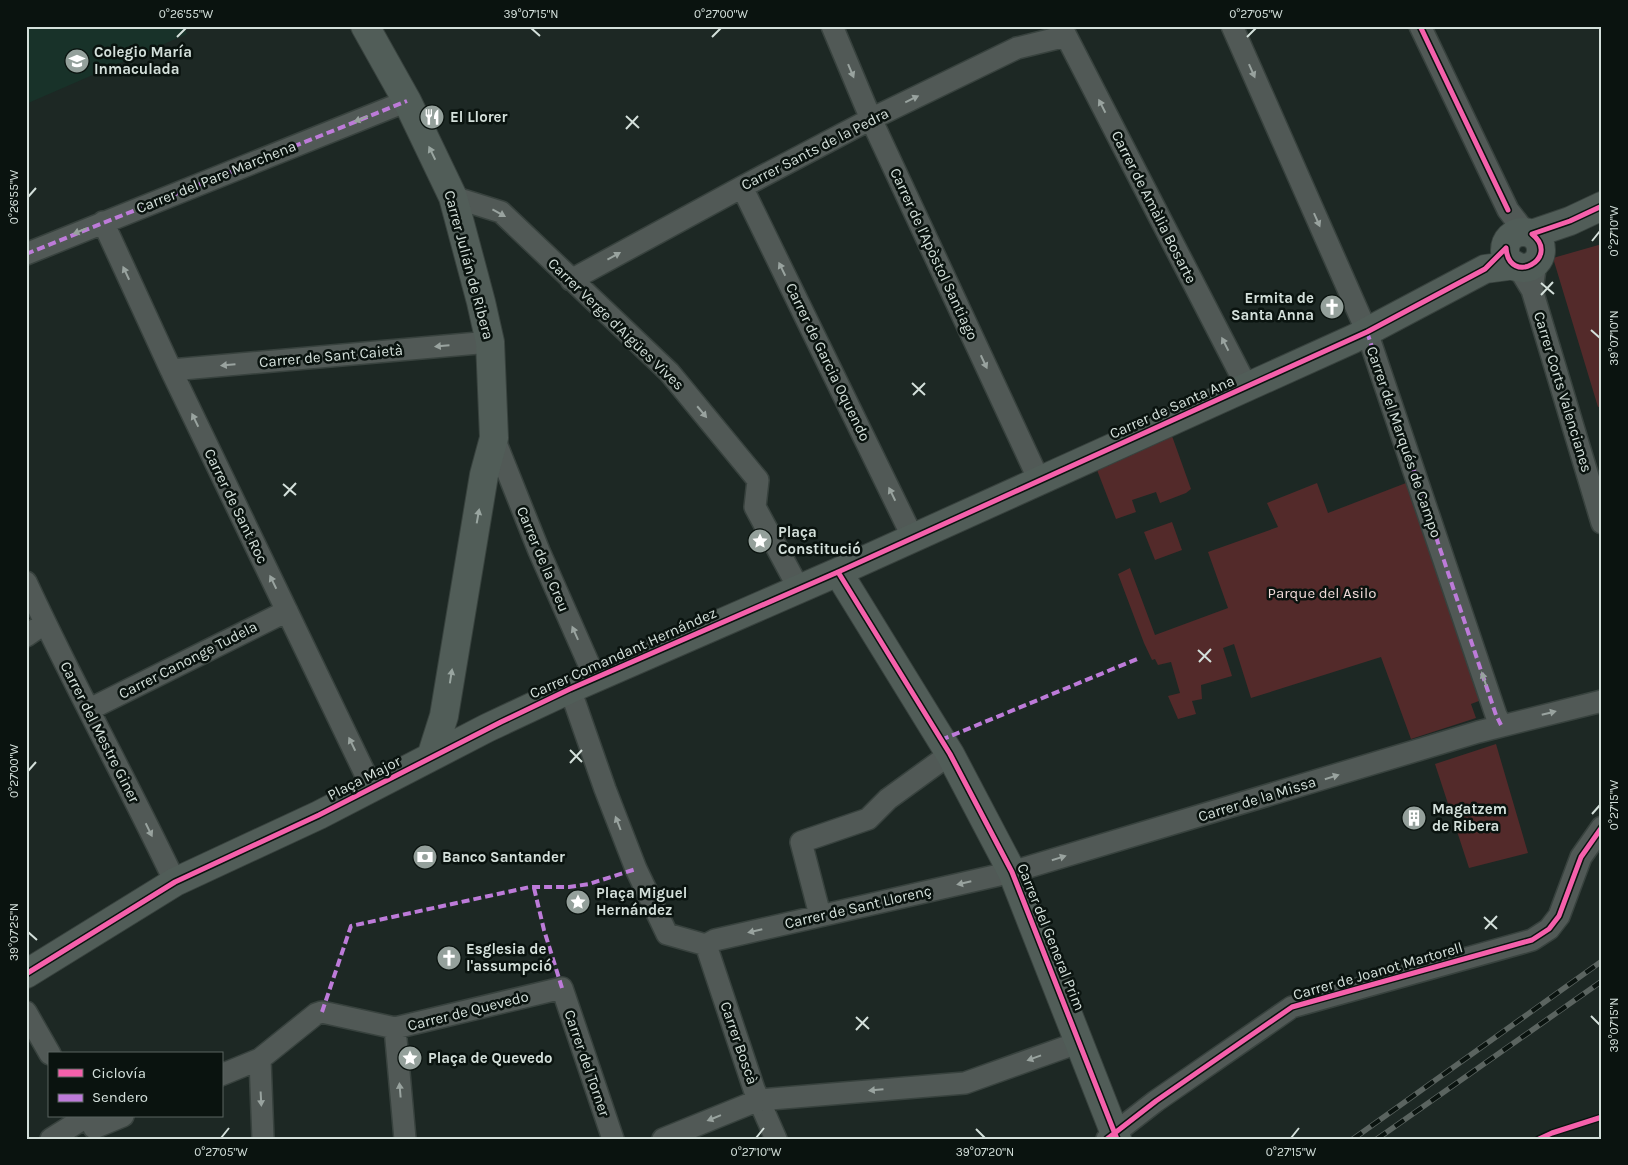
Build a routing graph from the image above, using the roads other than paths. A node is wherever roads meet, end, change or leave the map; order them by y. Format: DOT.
graph roads {
  1 [pos="365,26"];
  2 [pos="832,26"];
  3 [pos="1232,26"];
  4 [pos="1420,26"];
  5 [pos="1063,31"];
  6 [pos="407,102"];
  7 [pos="871,119"];
  8 [pos="742,186"];
  9 [pos="453,197"];
  10 [pos="1602,206"];
  11 [pos="103,222"];
  12 [pos="1523,249"];
  13 [pos="26,254"];
  14 [pos="571,280"];
  15 [pos="1367,332"];
  16 [pos="490,342"];
  17 [pos="171,370"];
  18 [pos="1247,387"];
  19 [pos="494,438"];
  20 [pos="1039,480"];
  21 [pos="1602,523"];
  22 [pos="913,538"];
  23 [pos="838,572"];
  24 [pos="26,582"];
  25 [pos="799,589"];
  26 [pos="287,611"];
  27 [pos="45,623"];
  28 [pos="26,636"];
  29 [pos="595,678"];
  30 [pos="570,689"];
  31 [pos="1602,701"];
  32 [pos="90,709"];
  33 [pos="444,716"];
  34 [pos="1501,725"];
  35 [pos="487,728"];
  36 [pos="950,754"];
  37 [pos="425,760"];
  38 [pos="372,788"];
  39 [pos="1602,827"];
  40 [pos="1012,872"];
  41 [pos="175,882"];
  42 [pos="820,915"];
  43 [pos="706,945"];
  44 [pos="26,974"];
  45 [pos="562,988"];
  46 [pos="26,1012"];
  47 [pos="395,1028"];
  48 [pos="1080,1042"];
  49 [pos="49,1052"];
  50 [pos="260,1059"];
  51 [pos="222,1075"];
  52 [pos="759,1100"];
  53 [pos="116,1118"];
  54 [pos="91,1125"];
  55 [pos="1113,1137"];
  56 [pos="51,1139"];
  57 [pos="263,1139"];
  58 [pos="404,1139"];
  59 [pos="612,1139"];
  60 [pos="663,1139"];
  61 [pos="776,1139"];
  1 -- 6 [label="street, Carrer Julián de Ribera"];
  2 -- 7 [label="street, Carrer de l'Apòstol Santiago, one-way"];
  3 -- 15 [label="street, Carrer del Marqués de Campo, one-way"];
  4 -- 12 [label="street, Carrer Corts Valencianes"];
  7 -- 5 [label="street, Carrer Sants de la Pedra, one-way"];
  18 -- 5 [label="street, Carrer de Amàlia Bosarte, one-way"];
  9 -- 6 [label="street, Carrer Julián de Ribera, one-way"];
  6 -- 11 [label="street, Carrer del Pare Marchena, one-way"];
  7 -- 8 [label="street, Carrer Sants de la Pedra"];
  7 -- 20 [label="street, Carrer de l'Apòstol Santiago, one-way"];
  14 -- 8 [label="street, Carrer Sants de la Pedra, one-way"];
  22 -- 8 [label="street, Carrer de Garcia Oquendo, one-way"];
  9 -- 14 [label="street, Carrer Verge d'Aigües Vives, one-way"];
  9 -- 16 [label="street, Carrer Julián de Ribera"];
  10 -- 12 [label="street, Carrer de Santa Ana"];
  11 -- 13 [label="street, Carrer del Pare Marchena, one-way"];
  17 -- 11 [label="street, Carrer de Sant Roc, one-way"];
  12 -- 15 [label="street, Carrer de Santa Ana"];
  12 -- 21 [label="street, Carrer Corts Valencianes"];
  14 -- 25 [label="street, Carrer Verge d'Aigües Vives, one-way"];
  15 -- 18 [label="street, Carrer de Santa Ana"];
  34 -- 15 [label="street, Carrer del Marqués de Campo, one-way"];
  16 -- 17 [label="street, Carrer de Sant Caietà, one-way"];
  16 -- 19 [label="street, Carrer Julián de Ribera"];
  26 -- 17 [label="street, Carrer de Sant Roc, one-way"];
  18 -- 20 [label="street, Carrer de Santa Ana"];
  29 -- 19 [label="street, Carrer de la Creu, one-way"];
  33 -- 19 [label="street, Carrer Julián de Ribera, one-way"];
  20 -- 22 [label="street, Carrer de Santa Ana"];
  22 -- 23 [label="street, Carrer de Santa Ana"];
  23 -- 25 [label="street, Carrer Comandant Hernández"];
  23 -- 36 [label="street, Carrer del General Prim"];
  24 -- 27 [label="street, Carrer del Mestre Giner"];
  25 -- 29 [label="street, Carrer Comandant Hernández"];
  26 -- 32 [label="street, Carrer Canonge Tudela"];
  38 -- 26 [label="street, Carrer de Sant Roc, one-way"];
  27 -- 28 [label="street"];
  27 -- 32 [label="street, Carrer del Mestre Giner"];
  29 -- 30 [label="street, Carrer Comandant Hernández"];
  30 -- 35 [label="street, Carrer Comandant Hernández"];
  43 -- 30 [label="street, one-way"];
  34 -- 31 [label="street, Carrer de la Missa, one-way"];
  32 -- 41 [label="street, Carrer del Mestre Giner, one-way"];
  33 -- 35 [label="street, Carrer Comandant Hernández"];
  33 -- 37 [label="street, Carrer Julián de Ribera"];
  40 -- 34 [label="street, Carrer de la Missa, one-way"];
  35 -- 37 [label="street, Carrer Comandant Hernández"];
  36 -- 40 [label="street, Carrer del General Prim"];
  36 -- 42 [label="street"];
  37 -- 38 [label="street, Plaça Major"];
  38 -- 41 [label="street, Plaça Major"];
  39 -- 55 [label="street, Carrer de Joanot Martorell"];
  40 -- 42 [label="street, Carrer de Sant Llorenç, one-way"];
  40 -- 48 [label="street, Carrer del General Prim"];
  41 -- 44 [label="street, Plaça Major"];
  42 -- 43 [label="street, Carrer de Sant Llorenç, one-way"];
  43 -- 52 [label="street, Carrer Boscà"];
  45 -- 47 [label="street, Carrer de Quevedo"];
  45 -- 59 [label="street, Carrer del Torner"];
  46 -- 49 [label="street"];
  47 -- 50 [label="street"];
  58 -- 47 [label="street, Carrer de Quevedo, one-way"];
  48 -- 52 [label="street, one-way"];
  48 -- 55 [label="street, Carrer del General Prim"];
  50 -- 51 [label="street"];
  50 -- 57 [label="street, one-way"];
  52 -- 60 [label="street, one-way"];
  52 -- 61 [label="street, Carrer Boscà"];
  53 -- 54 [label="street"];
  54 -- 56 [label="street"];
}
